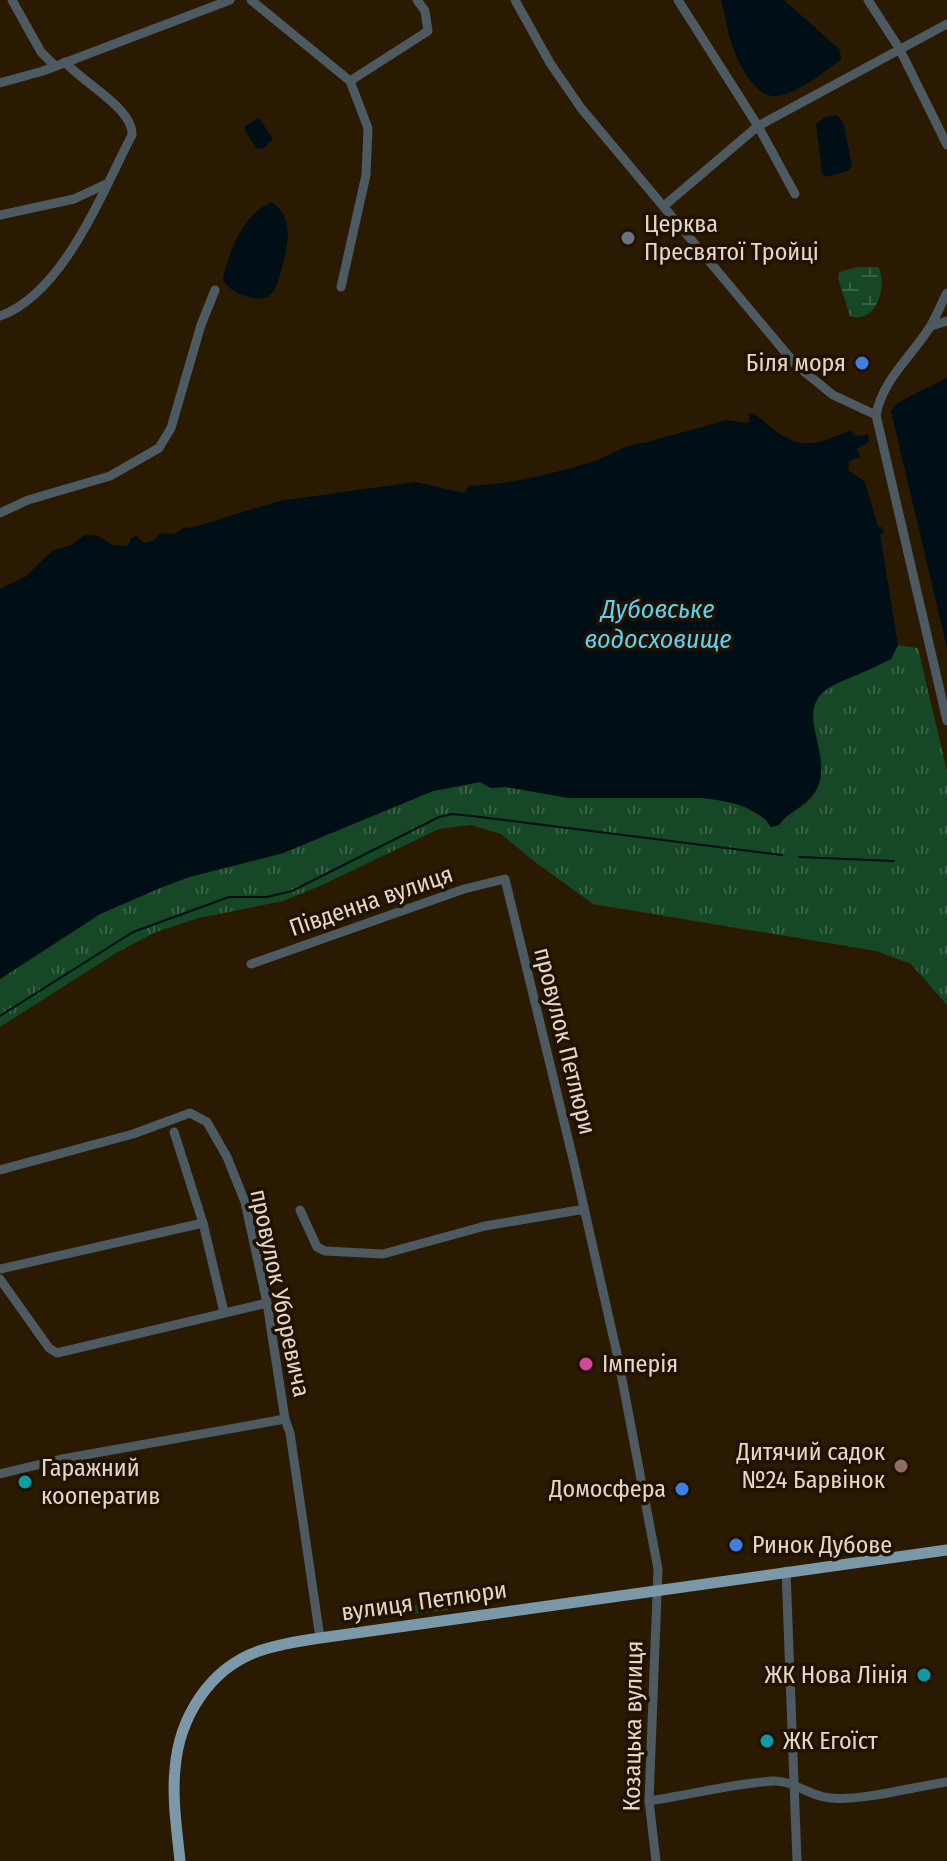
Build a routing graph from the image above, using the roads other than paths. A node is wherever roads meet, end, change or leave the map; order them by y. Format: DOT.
graph roads {
  1 [pos="230,0"];
  2 [pos="251,0"];
  3 [pos="417,0"];
  4 [pos="515,0"];
  5 [pos="678,0"];
  6 [pos="868,0"];
  7 [pos="12,1"];
  8 [pos="211,3"];
  9 [pos="0,5"];
  10 [pos="947,24"];
  11 [pos="899,48"];
  12 [pos="65,62"];
  13 [pos="54,65"];
  14 [pos="350,81"];
  15 [pos="0,83"];
  16 [pos="758,126"];
  17 [pos="947,145"];
  18 [pos="106,184"];
  19 [pos="795,194"];
  20 [pos="665,205"];
  21 [pos="0,215"];
  22 [pos="341,287"];
  23 [pos="215,290"];
  24 [pos="947,293"];
  25 [pos="0,316"];
  26 [pos="947,321"];
  27 [pos="931,326"];
  28 [pos="876,415"];
  29 [pos="0,513"];
  30 [pos="947,721"];
  31 [pos="505,879"];
  32 [pos="251,964"];
  33 [pos="174,1132"];
  34 [pos="0,1170"];
  35 [pos="300,1210"];
  36 [pos="585,1212"];
  37 [pos="203,1223"];
  38 [pos="0,1269"];
  39 [pos="0,1279"];
  40 [pos="267,1303"];
  41 [pos="224,1312"];
  42 [pos="285,1419"];
  43 [pos="0,1473"];
  44 [pos="947,1550"];
  45 [pos="786,1571"];
  46 [pos="656,1591"];
  47 [pos="320,1638"];
  48 [pos="947,1782"];
  49 [pos="793,1783"];
  50 [pos="649,1801"];
  51 [pos="180,1861"];
  52 [pos="656,1861"];
  53 [pos="797,1861"];
  1 -- 8 [label="street"];
  2 -- 14 [label="street"];
  3 -- 14 [label="street"];
  4 -- 20 [label="street"];
  5 -- 16 [label="street"];
  6 -- 11 [label="street"];
  7 -- 9 [label="street"];
  7 -- 13 [label="street"];
  8 -- 12 [label="street"];
  10 -- 11 [label="street"];
  11 -- 16 [label="street"];
  11 -- 17 [label="street"];
  12 -- 13 [label="street"];
  12 -- 18 [label="street"];
  13 -- 15 [label="street"];
  14 -- 22 [label="street"];
  16 -- 19 [label="street"];
  16 -- 20 [label="street"];
  18 -- 21 [label="street"];
  18 -- 25 [label="street"];
  20 -- 28 [label="street"];
  23 -- 29 [label="street"];
  24 -- 27 [label="street"];
  26 -- 27 [label="street"];
  27 -- 28 [label="street"];
  28 -- 30 [label="street"];
  31 -- 32 [label="street, Південна вулиця"];
  31 -- 36 [label="street, провулок Петлюри"];
  33 -- 37 [label="street"];
  34 -- 40 [label="street, провулок Уборевича"];
  35 -- 36 [label="street"];
  36 -- 46 [label="street, провулок Петлюри"];
  37 -- 38 [label="street"];
  37 -- 41 [label="street"];
  39 -- 41 [label="street"];
  40 -- 41 [label="street"];
  40 -- 42 [label="street, провулок Уборевича"];
  42 -- 43 [label="street"];
  42 -- 47 [label="street, вулиця Петлюри"];
  44 -- 45 [label="main road, вулиця Петлюри"];
  45 -- 46 [label="main road, вулиця Петлюри"];
  45 -- 49 [label="street"];
  46 -- 47 [label="main road, вулиця Петлюри"];
  46 -- 50 [label="street, Козацька вулиця"];
  47 -- 51 [label="main road"];
  48 -- 49 [label="street"];
  49 -- 50 [label="street"];
  49 -- 53 [label="street"];
  50 -- 52 [label="street, Козацька вулиця"];
}
